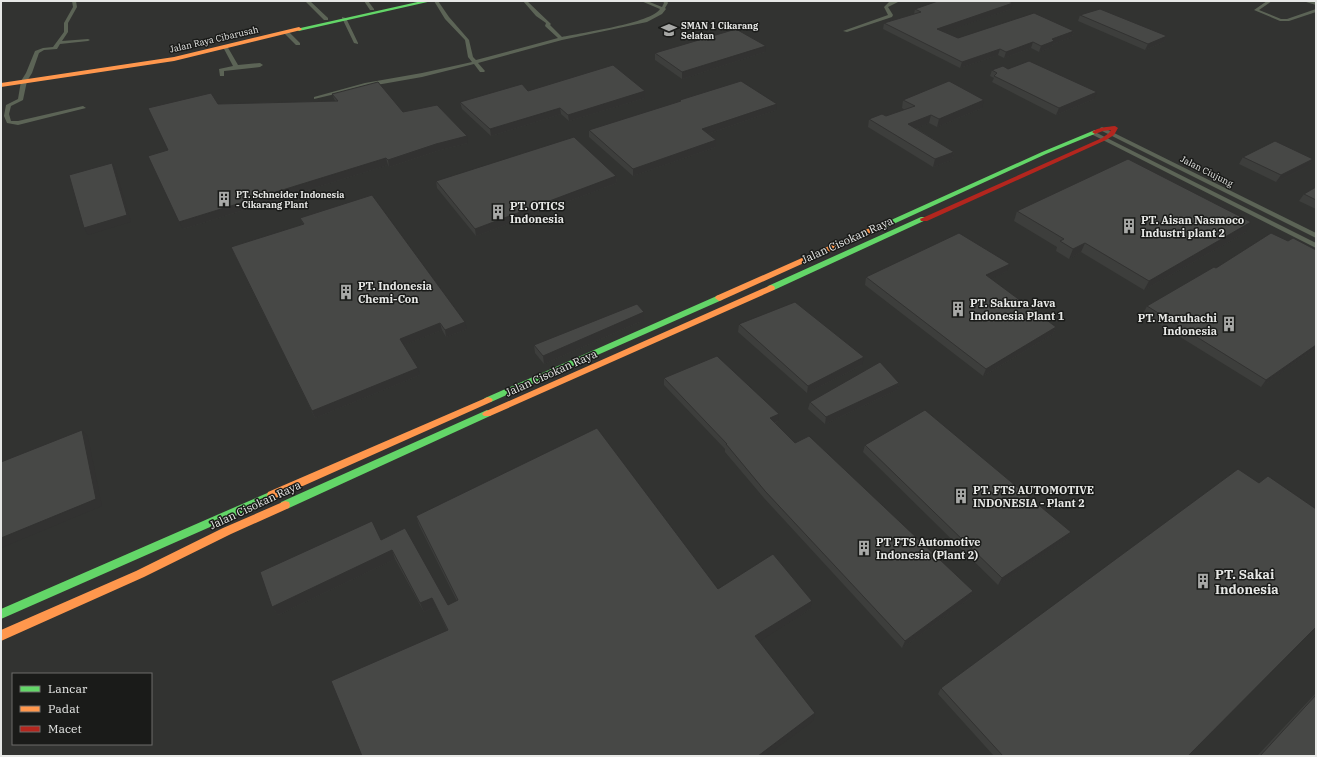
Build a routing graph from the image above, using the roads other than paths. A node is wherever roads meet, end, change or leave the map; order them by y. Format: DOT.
graph roads {
  1 [pos="74,1"];
  2 [pos="307,1"];
  3 [pos="366,1"];
  4 [pos="412,1"];
  5 [pos="430,1"];
  6 [pos="436,1"];
  7 [pos="525,1"];
  8 [pos="643,1"];
  9 [pos="665,1"];
  10 [pos="895,1"];
  11 [pos="1270,1"];
  12 [pos="1308,1"];
  13 [pos="1316,4"];
  14 [pos="372,8"];
  15 [pos="664,9"];
  16 [pos="1316,10"];
  17 [pos="342,18"];
  18 [pos="326,19"];
  19 [pos="846,31"];
  20 [pos="286,32"];
  21 [pos="561,39"];
  22 [pos="88,40"];
  23 [pos="60,43"];
  24 [pos="356,43"];
  25 [pos="298,44"];
  26 [pos="225,47"];
  27 [pos="474,62"];
  28 [pos="260,65"];
  29 [pos="236,67"];
  30 [pos="482,71"];
  31 [pos="222,75"];
  32 [pos="25,79"];
  33 [pos="1,81"];
  34 [pos="1,85"];
  35 [pos="316,98"];
  36 [pos="83,108"];
  37 [pos="1093,133"];
  38 [pos="1111,133"];
  39 [pos="1316,236"];
  40 [pos="1316,246"];
  41 [pos="1,614"];
  42 [pos="1,636"];
  1 -- 23 [label="street"];
  2 -- 18 [label="street"];
  3 -- 14 [label="street"];
  4 -- 14 [label="street, Jalan Raya Cibarusah"];
  5 -- 17 [label="street, Jalan Raya Cibarusah"];
  6 -- 27 [label="street"];
  7 -- 21 [label="street"];
  8 -- 15 [label="street"];
  9 -- 15 [label="street"];
  10 -- 19 [label="street"];
  11 -- 16 [label="street"];
  12 -- 13 [label="street"];
  14 -- 17 [label="street, Jalan Raya Cibarusah"];
  15 -- 21 [label="street"];
  17 -- 18 [label="street, Jalan Raya Cibarusah"];
  17 -- 20 [label="street, Jalan Raya Cibarusah"];
  17 -- 24 [label="street"];
  18 -- 32 [label="street, Jalan Raya Cibarusah"];
  20 -- 25 [label="street"];
  20 -- 26 [label="street, Jalan Raya Cibarusah"];
  21 -- 27 [label="street"];
  22 -- 23 [label="street"];
  23 -- 32 [label="street"];
  26 -- 29 [label="street"];
  26 -- 32 [label="street, Jalan Raya Cibarusah"];
  27 -- 30 [label="street"];
  27 -- 35 [label="street"];
  28 -- 29 [label="street"];
  29 -- 31 [label="street"];
  32 -- 33 [label="street, Jalan Raya Cibarusah"];
  32 -- 34 [label="street, Jalan Raya Cibarusah"];
  32 -- 36 [label="street"];
  37 -- 38 [label="street"];
  37 -- 38 [label="street, Jalan Cisokan Raya"];
  37 -- 41 [label="street, Jalan Cisokan Raya"];
  38 -- 39 [label="street, Jalan Ciujung"];
  38 -- 40 [label="street"];
  38 -- 42 [label="street, Jalan Cisokan Raya"];
}
